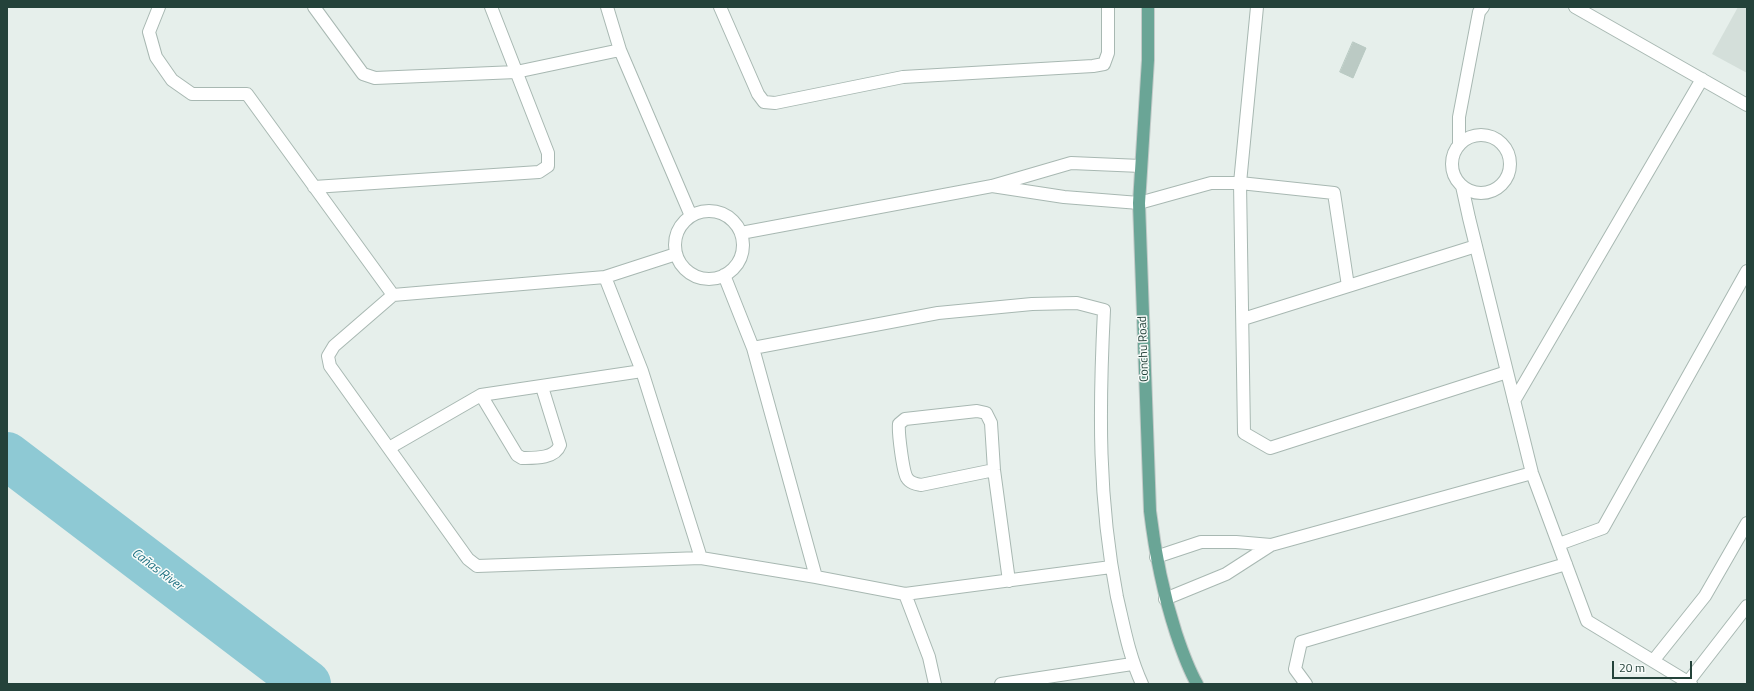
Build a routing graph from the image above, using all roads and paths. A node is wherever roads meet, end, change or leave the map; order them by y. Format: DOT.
graph roads {
  1 [pos="159,7"];
  2 [pos="314,7"];
  3 [pos="491,7"];
  4 [pos="607,7"];
  5 [pos="720,7"];
  6 [pos="1108,7"];
  7 [pos="1148,7"];
  8 [pos="1257,7"];
  9 [pos="1484,7"];
  10 [pos="1575,7"];
  11 [pos="620,50"];
  12 [pos="516,72"];
  13 [pos="1702,79"];
  14 [pos="1747,105"];
  15 [pos="1458,146"];
  16 [pos="1141,166"];
  17 [pos="1240,183"];
  18 [pos="992,186"];
  19 [pos="1462,186"];
  20 [pos="314,187"];
  21 [pos="1139,203"];
  22 [pos="691,216"];
  23 [pos="741,233"];
  24 [pos="1476,246"];
  25 [pos="676,254"];
  26 [pos="1747,271"];
  27 [pos="724,275"];
  28 [pos="605,277"];
  29 [pos="1348,286"];
  30 [pos="393,295"];
  31 [pos="1243,319"];
  32 [pos="753,348"];
  33 [pos="642,371"];
  34 [pos="1507,372"];
  35 [pos="542,386"];
  36 [pos="481,395"];
  37 [pos="1514,402"];
  38 [pos="389,448"];
  39 [pos="994,470"];
  40 [pos="1532,473"];
  41 [pos="1747,523"];
  42 [pos="1558,544"];
  43 [pos="1272,545"];
  44 [pos="1156,557"];
  45 [pos="701,558"];
  46 [pos="1566,564"];
  47 [pos="1112,567"];
  48 [pos="816,577"];
  49 [pos="1009,580"];
  50 [pos="905,594"];
  51 [pos="1165,599"];
  52 [pos="1747,606"];
  53 [pos="1653,661"];
  54 [pos="1132,664"];
  55 [pos="1689,683"];
  56 [pos="935,684"];
  57 [pos="1001,684"];
  58 [pos="1142,684"];
  59 [pos="1197,684"];
  60 [pos="1306,684"];
  1 -- 20 [label="street"];
  2 -- 12 [label="street"];
  3 -- 12 [label="street"];
  4 -- 11 [label="street"];
  5 -- 6 [label="street"];
  7 -- 16 [label="main road, Conchu Road"];
  8 -- 17 [label="street"];
  9 -- 15 [label="street"];
  10 -- 13 [label="street"];
  11 -- 12 [label="street"];
  11 -- 22 [label="street"];
  12 -- 20 [label="street"];
  13 -- 14 [label="street"];
  13 -- 37 [label="street"];
  15 -- 19 [label="street"];
  15 -- 19 [label="street"];
  16 -- 18 [label="street"];
  16 -- 21 [label="main road, Conchu Road"];
  17 -- 21 [label="street"];
  17 -- 29 [label="street"];
  17 -- 31 [label="street"];
  18 -- 21 [label="street"];
  18 -- 23 [label="street"];
  19 -- 24 [label="street"];
  20 -- 30 [label="street"];
  21 -- 44 [label="main road, Conchu Road"];
  22 -- 23 [label="street"];
  22 -- 25 [label="street"];
  23 -- 27 [label="street"];
  24 -- 29 [label="street"];
  24 -- 34 [label="street"];
  25 -- 27 [label="street"];
  25 -- 28 [label="street"];
  26 -- 42 [label="street"];
  27 -- 32 [label="street"];
  28 -- 30 [label="street"];
  28 -- 33 [label="street"];
  29 -- 31 [label="street"];
  30 -- 38 [label="street"];
  31 -- 34 [label="street"];
  32 -- 47 [label="street"];
  32 -- 48 [label="street"];
  33 -- 35 [label="street"];
  33 -- 45 [label="street"];
  34 -- 37 [label="street"];
  35 -- 36 [label="street"];
  35 -- 36 [label="street"];
  36 -- 38 [label="street"];
  37 -- 40 [label="street"];
  38 -- 45 [label="street"];
  39 -- 39 [label="street"];
  39 -- 49 [label="street"];
  40 -- 42 [label="street"];
  40 -- 43 [label="street"];
  41 -- 53 [label="street"];
  42 -- 46 [label="street"];
  43 -- 44 [label="street"];
  43 -- 51 [label="street"];
  44 -- 51 [label="main road, Conchu Road"];
  45 -- 48 [label="street"];
  46 -- 53 [label="street"];
  46 -- 60 [label="street"];
  47 -- 49 [label="street"];
  47 -- 54 [label="street"];
  48 -- 50 [label="street"];
  49 -- 50 [label="street"];
  50 -- 56 [label="street"];
  51 -- 59 [label="main road, Conchu Road"];
  52 -- 55 [label="street"];
  53 -- 55 [label="street"];
  54 -- 57 [label="street"];
  54 -- 58 [label="street"];
}
